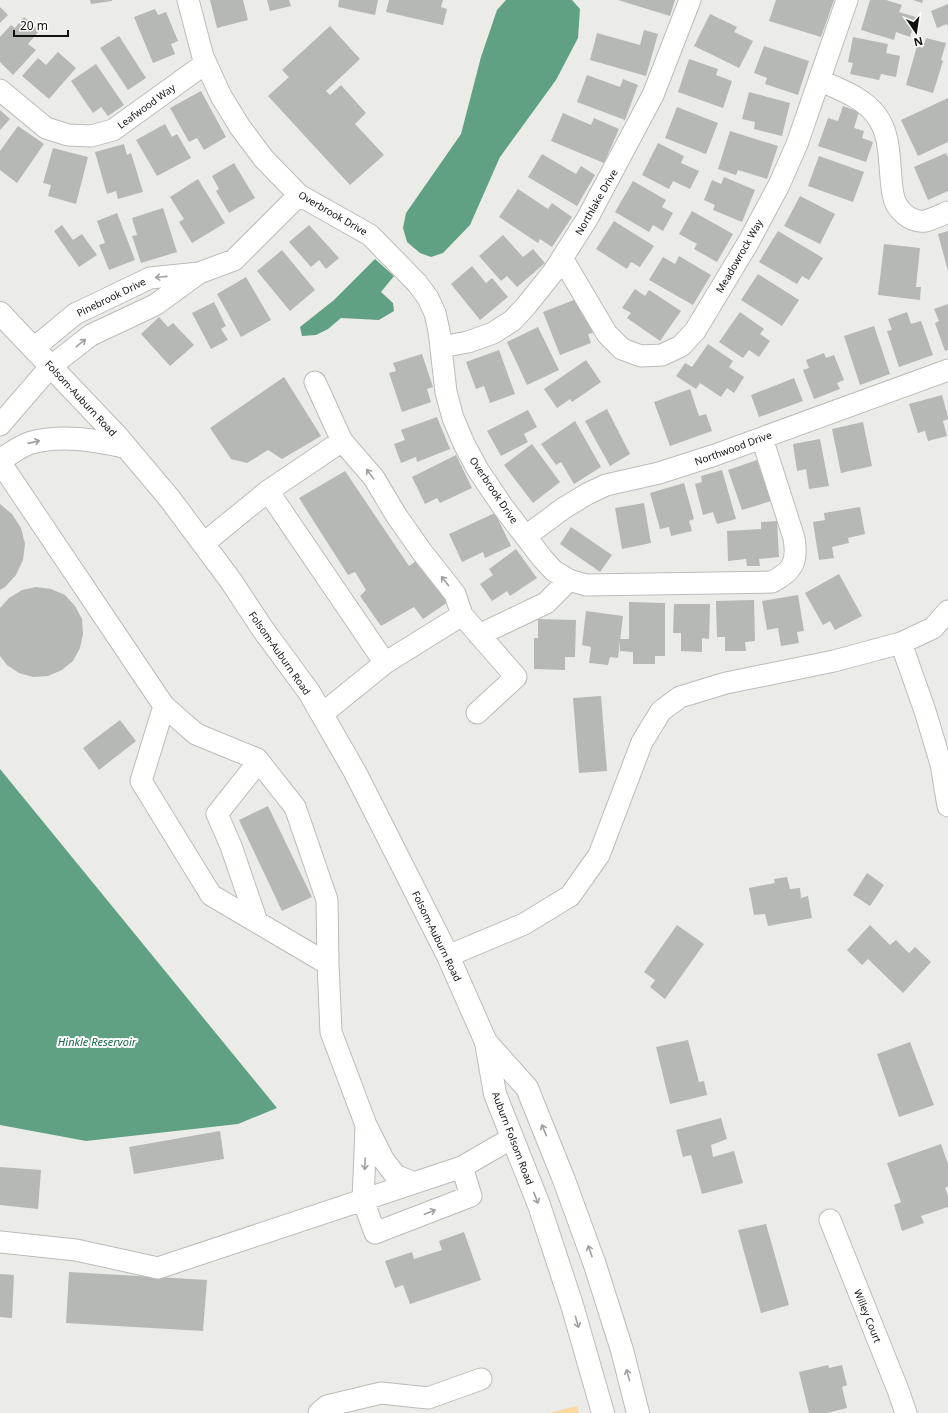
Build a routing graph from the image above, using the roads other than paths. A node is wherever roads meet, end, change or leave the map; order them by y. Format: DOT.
graph roads {
  1 [pos="188,0"];
  2 [pos="690,0"];
  3 [pos="847,0"];
  4 [pos="206,63"];
  5 [pos="819,80"];
  6 [pos="0,90"];
  7 [pos="299,195"];
  8 [pos="948,212"];
  9 [pos="562,258"];
  10 [pos="200,273"];
  11 [pos="0,313"];
  12 [pos="441,347"];
  13 [pos="34,348"];
  14 [pos="50,367"];
  15 [pos="948,370"];
  16 [pos="315,382"];
  17 [pos="0,426"];
  18 [pos="762,438"];
  19 [pos="342,441"];
  20 [pos="126,447"];
  21 [pos="0,461"];
  22 [pos="268,491"];
  23 [pos="526,536"];
  24 [pos="203,544"];
  25 [pos="569,580"];
  26 [pos="948,611"];
  27 [pos="462,615"];
  28 [pos="479,635"];
  29 [pos="901,643"];
  30 [pos="385,663"];
  31 [pos="164,706"];
  32 [pos="477,713"];
  33 [pos="322,714"];
  34 [pos="259,761"];
  35 [pos="948,806"];
  36 [pos="257,922"];
  37 [pos="448,956"];
  38 [pos="328,964"];
  39 [pos="486,1042"];
  40 [pos="366,1125"];
  41 [pos="512,1138"];
  42 [pos="462,1167"];
  43 [pos="414,1183"];
  44 [pos="363,1200"];
  45 [pos="830,1220"];
  46 [pos="0,1242"];
  47 [pos="481,1379"];
  48 [pos="319,1413"];
  49 [pos="603,1413"];
  50 [pos="638,1413"];
  51 [pos="906,1413"];
  1 -- 4 [label="street, Overbrook Drive"];
  2 -- 9 [label="street, Northlake Drive"];
  3 -- 5 [label="street, Meadowrock Way"];
  4 -- 6 [label="street, Leafwood Way"];
  4 -- 7 [label="street, Overbrook Drive"];
  5 -- 8 [label="street"];
  5 -- 9 [label="street, Meadowrock Way"];
  7 -- 10 [label="street, Pinebrook Drive"];
  7 -- 12 [label="street, Overbrook Drive"];
  9 -- 12 [label="street, Northlake Drive"];
  10 -- 13 [label="street, Pinebrook Drive, one-way"];
  14 -- 10 [label="street, Pinebrook Drive, one-way"];
  11 -- 13 [label="main road, Folsom-Auburn Road"];
  12 -- 23 [label="street, Overbrook Drive"];
  13 -- 14 [label="main road, Folsom-Auburn Road"];
  14 -- 17 [label="street, Pinebrook Drive"];
  14 -- 20 [label="main road, Folsom-Auburn Road"];
  15 -- 18 [label="street, Northwood Drive"];
  16 -- 19 [label="street"];
  18 -- 23 [label="street, Northwood Drive"];
  18 -- 25 [label="street, Overbrook Drive"];
  19 -- 22 [label="street"];
  27 -- 19 [label="street, one-way"];
  21 -- 20 [label="main road, one-way"];
  20 -- 24 [label="main road, Folsom-Auburn Road"];
  21 -- 31 [label="street"];
  22 -- 24 [label="street"];
  22 -- 30 [label="street"];
  23 -- 25 [label="street, Overbrook Drive"];
  24 -- 33 [label="main road, Folsom-Auburn Road"];
  25 -- 28 [label="street"];
  26 -- 29 [label="street"];
  27 -- 28 [label="street"];
  27 -- 30 [label="street"];
  28 -- 32 [label="street"];
  29 -- 35 [label="street"];
  29 -- 37 [label="street"];
  30 -- 33 [label="street"];
  31 -- 34 [label="street"];
  31 -- 36 [label="street"];
  33 -- 37 [label="main road, Folsom-Auburn Road"];
  34 -- 36 [label="street"];
  34 -- 38 [label="street"];
  36 -- 38 [label="street"];
  37 -- 39 [label="main road, Folsom-Auburn Road"];
  38 -- 40 [label="street"];
  39 -- 41 [label="main road, Auburn Folsom Road"];
  50 -- 39 [label="main road, one-way"];
  40 -- 43 [label="street"];
  40 -- 44 [label="street, one-way"];
  41 -- 42 [label="street"];
  41 -- 49 [label="main road, Auburn Folsom Road, one-way"];
  42 -- 43 [label="street"];
  44 -- 42 [label="street, one-way"];
  43 -- 44 [label="street"];
  44 -- 46 [label="street"];
  45 -- 51 [label="street, Willey Court"];
  47 -- 48 [label="street"];
}
